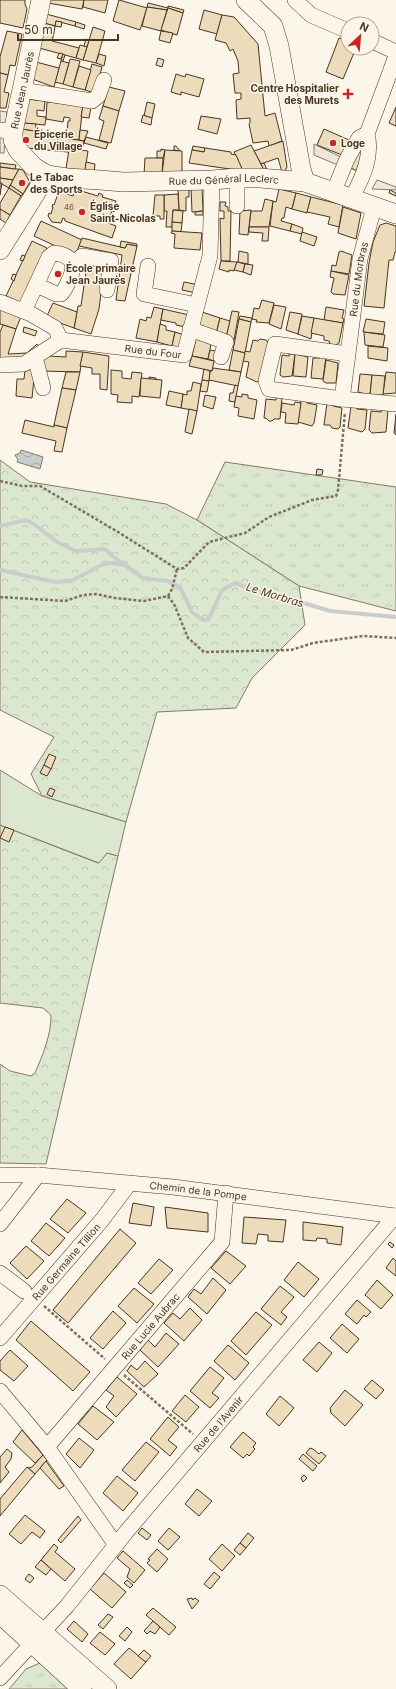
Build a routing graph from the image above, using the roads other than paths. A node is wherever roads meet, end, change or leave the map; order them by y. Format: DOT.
graph roads {
  1 [pos="41,0"];
  2 [pos="246,0"];
  3 [pos="295,0"];
  4 [pos="340,28"];
  5 [pos="380,45"];
  6 [pos="396,52"];
  7 [pos="396,56"];
  8 [pos="104,80"];
  9 [pos="391,82"];
  10 [pos="22,90"];
  11 [pos="7,131"];
  12 [pos="47,175"];
  13 [pos="237,178"];
  14 [pos="212,180"];
  15 [pos="305,182"];
  16 [pos="343,195"];
  17 [pos="372,205"];
  18 [pos="237,206"];
  19 [pos="396,214"];
  20 [pos="0,250"];
  21 [pos="73,264"];
  22 [pos="148,266"];
  23 [pos="37,285"];
  24 [pos="107,290"];
  25 [pos="0,302"];
  26 [pos="197,305"];
  27 [pos="24,311"];
  28 [pos="190,329"];
  29 [pos="61,340"];
  30 [pos="348,354"];
  31 [pos="35,357"];
  32 [pos="221,357"];
  33 [pos="0,365"];
  34 [pos="43,388"];
  35 [pos="344,399"];
  36 [pos="396,404"];
  37 [pos="0,1175"];
  38 [pos="38,1175"];
  39 [pos="129,1184"];
  40 [pos="226,1193"];
  41 [pos="395,1216"];
  42 [pos="0,1224"];
  43 [pos="0,1273"];
  44 [pos="24,1290"];
  45 [pos="0,1338"];
  46 [pos="0,1391"];
  47 [pos="47,1447"];
  48 [pos="116,1545"];
  49 [pos="2,1604"];
  50 [pos="38,1638"];
  51 [pos="0,1678"];
  52 [pos="82,1689"];
  53 [pos="108,1689"];
  1 -- 10 [label="main road, Rue Jean Jaurès"];
  2 -- 15 [label="main road"];
  3 -- 4 [label="street"];
  5 -- 6 [label="street"];
  7 -- 9 [label="street"];
  8 -- 10 [label="street"];
  9 -- 16 [label="street"];
  10 -- 11 [label="main road, Rue Jean Jaurès"];
  11 -- 12 [label="main road, Rue Jean Jaurès"];
  12 -- 14 [label="main road, Rue du Général Leclerc"];
  12 -- 20 [label="main road"];
  13 -- 14 [label="main road, Rue du Général Leclerc"];
  13 -- 15 [label="main road, Rue du Général Leclerc"];
  13 -- 18 [label="street"];
  14 -- 26 [label="street, Rue du Four"];
  15 -- 16 [label="main road, Rue du Général Leclerc"];
  16 -- 17 [label="main road, Rue du Général Leclerc"];
  17 -- 19 [label="main road, Rue du Général Leclerc"];
  17 -- 30 [label="street, Rue du Morbras"];
  21 -- 23 [label="street"];
  21 -- 23 [label="street"];
  21 -- 24 [label="street"];
  22 -- 26 [label="street"];
  23 -- 27 [label="street"];
  25 -- 27 [label="street"];
  26 -- 28 [label="street, Rue du Four"];
  27 -- 29 [label="street"];
  28 -- 29 [label="street, Rue du Four"];
  28 -- 32 [label="street"];
  29 -- 31 [label="street"];
  30 -- 35 [label="street, Rue du Morbras"];
  30 -- 35 [label="street"];
  31 -- 33 [label="street"];
  31 -- 34 [label="street"];
  35 -- 36 [label="street"];
  37 -- 38 [label="street, Chemin de la Pompe"];
  38 -- 39 [label="street, Chemin de la Pompe"];
  38 -- 42 [label="street"];
  39 -- 40 [label="street, Chemin de la Pompe"];
  39 -- 45 [label="street, Rue Germaine Tillion"];
  40 -- 41 [label="street, Chemin de la Pompe"];
  40 -- 47 [label="street, Rue Lucie Aubrac"];
  41 -- 48 [label="street, Rue de l'Avenir"];
  43 -- 44 [label="street"];
  46 -- 47 [label="street"];
  47 -- 48 [label="street"];
  48 -- 50 [label="street, Rue de l'Avenir"];
  49 -- 50 [label="main road"];
  50 -- 51 [label="street, Rue de l'Avenir"];
  50 -- 52 [label="main road"];
  50 -- 53 [label="main road"];
}
